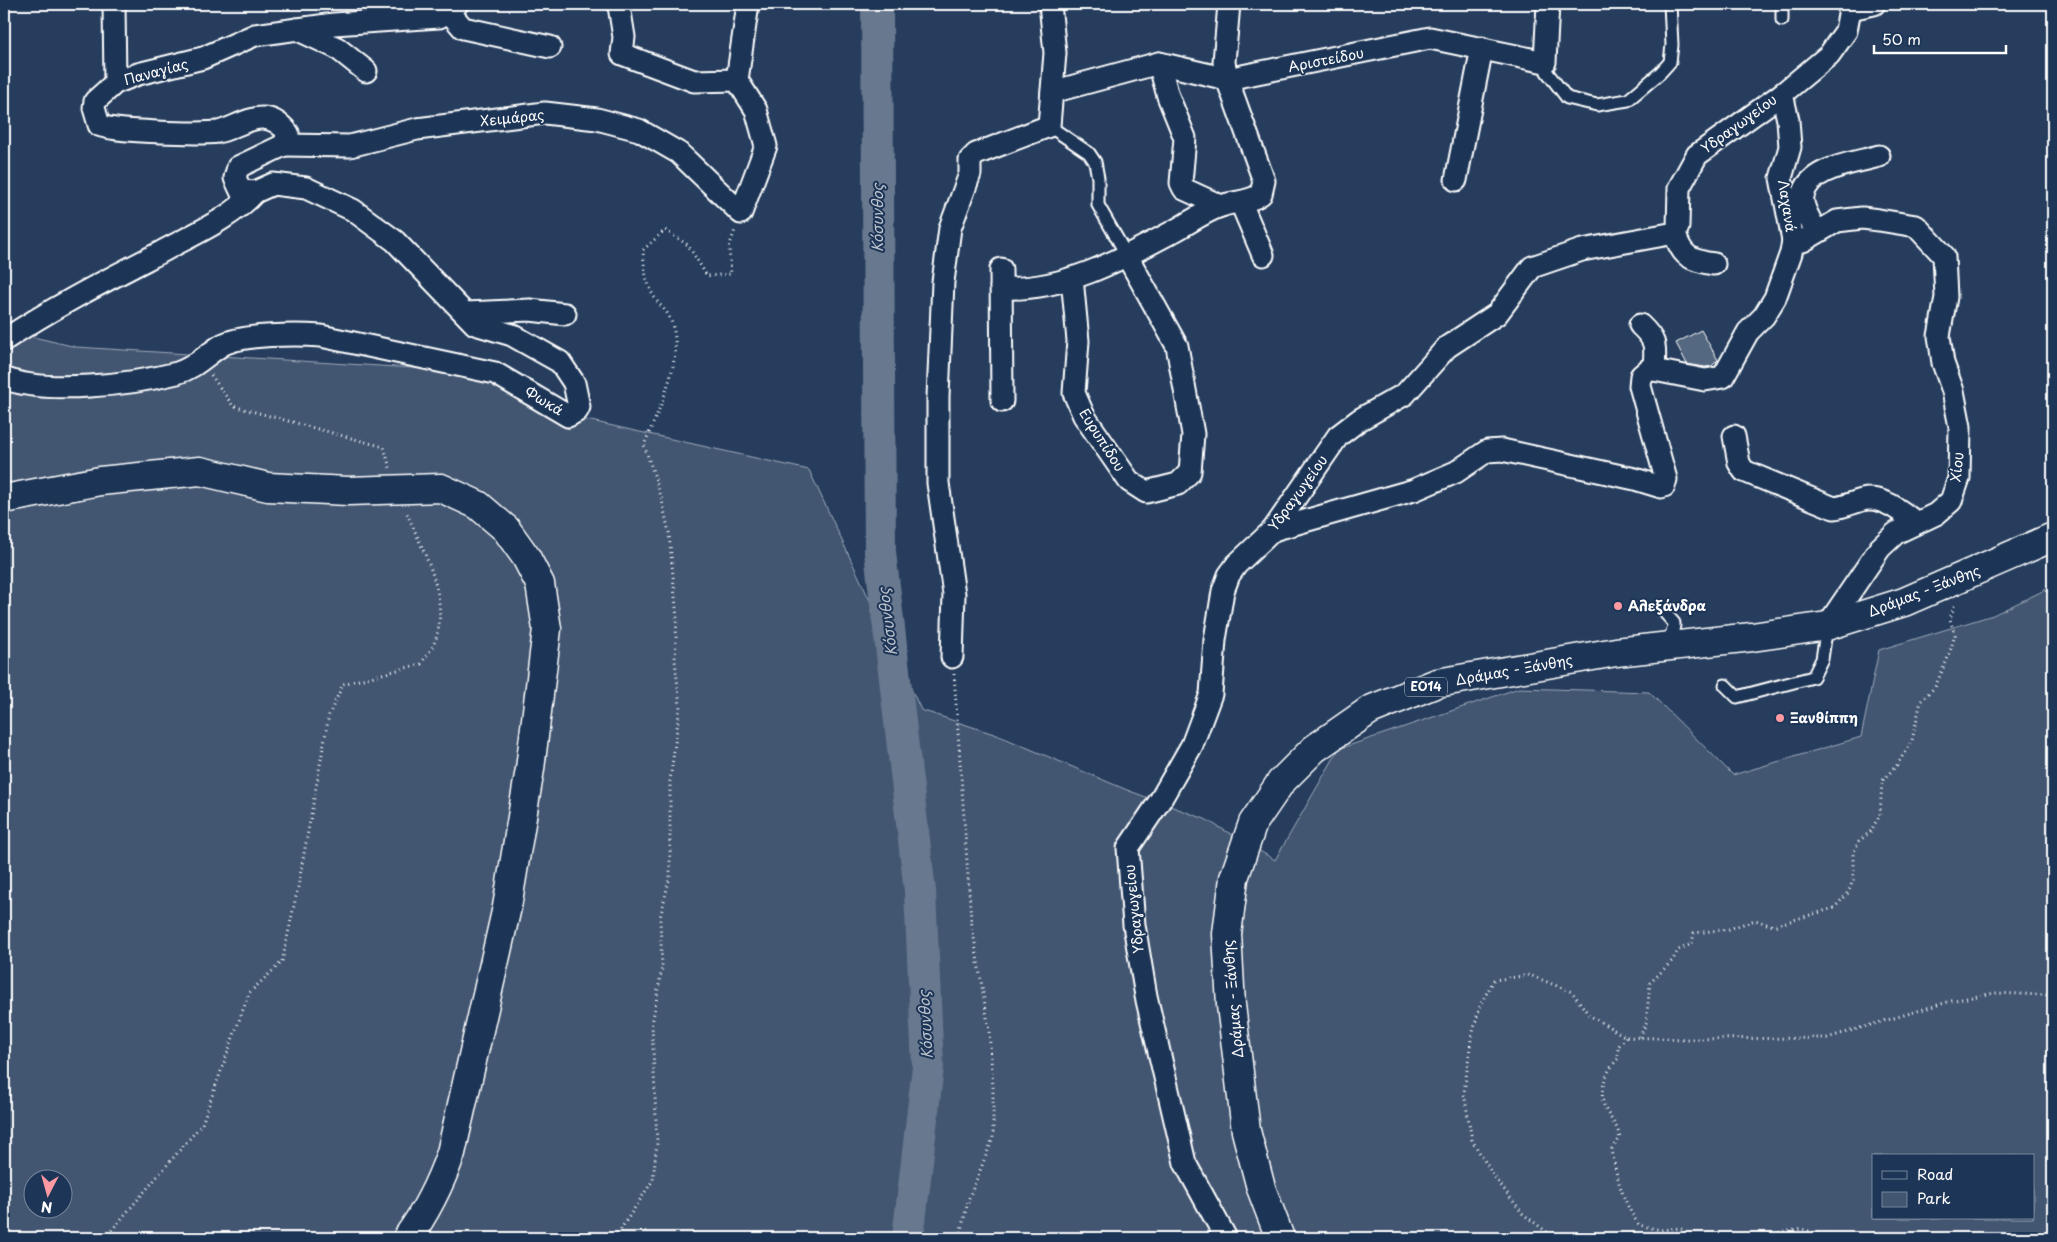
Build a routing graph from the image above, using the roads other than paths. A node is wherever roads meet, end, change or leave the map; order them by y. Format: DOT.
graph roads {
  1 [pos="114,4"];
  2 [pos="621,4"];
  3 [pos="748,4"];
  4 [pos="1050,4"];
  5 [pos="1229,4"];
  6 [pos="1548,4"];
  7 [pos="1670,4"];
  8 [pos="1782,4"];
  9 [pos="1874,4"];
  10 [pos="1849,6"];
  11 [pos="453,8"];
  12 [pos="1782,20"];
  13 [pos="296,29"];
  14 [pos="550,47"];
  15 [pos="1482,48"];
  16 [pos="1545,62"];
  17 [pos="1159,63"];
  18 [pos="366,71"];
  19 [pos="1227,79"];
  20 [pos="737,80"];
  21 [pos="115,83"];
  22 [pos="1052,92"];
  23 [pos="1782,94"];
  24 [pos="1049,126"];
  25 [pos="284,145"];
  26 [pos="1879,156"];
  27 [pos="1456,180"];
  28 [pos="255,192"];
  29 [pos="1231,204"];
  30 [pos="1817,232"];
  31 [pos="1675,233"];
  32 [pos="1793,240"];
  33 [pos="1263,255"];
  34 [pos="1126,256"];
  35 [pos="1944,256"];
  36 [pos="1714,264"];
  37 [pos="1072,278"];
  38 [pos="466,313"];
  39 [pos="565,314"];
  40 [pos="1640,325"];
  41 [pos="4,340"];
  42 [pos="1654,370"];
  43 [pos="4,378"];
  44 [pos="1002,401"];
  45 [pos="1734,436"];
  46 [pos="4,499"];
  47 [pos="1918,523"];
  48 [pos="1273,530"];
  49 [pos="2053,537"];
  50 [pos="1664,612"];
  51 [pos="1827,626"];
  52 [pos="1666,647"];
  53 [pos="952,657"];
  54 [pos="1725,686"];
  55 [pos="406,1238"];
  56 [pos="1226,1238"];
  57 [pos="1280,1238"];
  1 -- 21 [label="street"];
  2 -- 20 [label="street"];
  3 -- 20 [label="street"];
  4 -- 22 [label="street"];
  5 -- 19 [label="street"];
  6 -- 16 [label="street"];
  7 -- 16 [label="lane"];
  8 -- 12 [label="lane"];
  9 -- 10 [label="street"];
  10 -- 23 [label="street, Υδραγωγείου"];
  11 -- 13 [label="street, Παναγίας"];
  11 -- 14 [label="street"];
  13 -- 18 [label="street"];
  13 -- 21 [label="street, Παναγίας"];
  15 -- 16 [label="street, Αριστείδου"];
  15 -- 19 [label="street, Αριστείδου"];
  15 -- 27 [label="street"];
  17 -- 19 [label="street, Αριστείδου"];
  17 -- 22 [label="street, Αριστείδου"];
  17 -- 29 [label="street"];
  19 -- 29 [label="street"];
  20 -- 25 [label="street, Χειμάρας"];
  21 -- 25 [label="street, Παναγίας"];
  22 -- 24 [label="street"];
  23 -- 31 [label="street, Υδραγωγείου"];
  23 -- 32 [label="street, Λαχανά"];
  24 -- 34 [label="lane"];
  24 -- 53 [label="street"];
  25 -- 28 [label="street"];
  26 -- 30 [label="street"];
  28 -- 38 [label="street, Φωκά"];
  28 -- 41 [label="street"];
  29 -- 33 [label="street"];
  29 -- 34 [label="street"];
  30 -- 32 [label="street, Λαχανά"];
  30 -- 35 [label="street, Λαχανά"];
  31 -- 36 [label="street"];
  31 -- 48 [label="street, Υδραγωγείου"];
  32 -- 42 [label="street"];
  34 -- 37 [label="street"];
  34 -- 37 [label="street, Ευρυπίδου"];
  35 -- 47 [label="street, Χίου"];
  37 -- 44 [label="street"];
  38 -- 39 [label="street"];
  38 -- 43 [label="street, Φωκά"];
  40 -- 42 [label="street"];
  42 -- 48 [label="street"];
  45 -- 47 [label="street"];
  46 -- 55 [label="main road"];
  47 -- 51 [label="street, Χίου"];
  48 -- 56 [label="street, Υδραγωγείου"];
  49 -- 51 [label="main road, Δράμας - Ξάνθης / ΕΟ14"];
  50 -- 52 [label="lane"];
  51 -- 52 [label="main road, Δράμας - Ξάνθης / ΕΟ14"];
  51 -- 54 [label="lane"];
  52 -- 57 [label="main road, Δράμας - Ξάνθης / ΕΟ14"];
}
